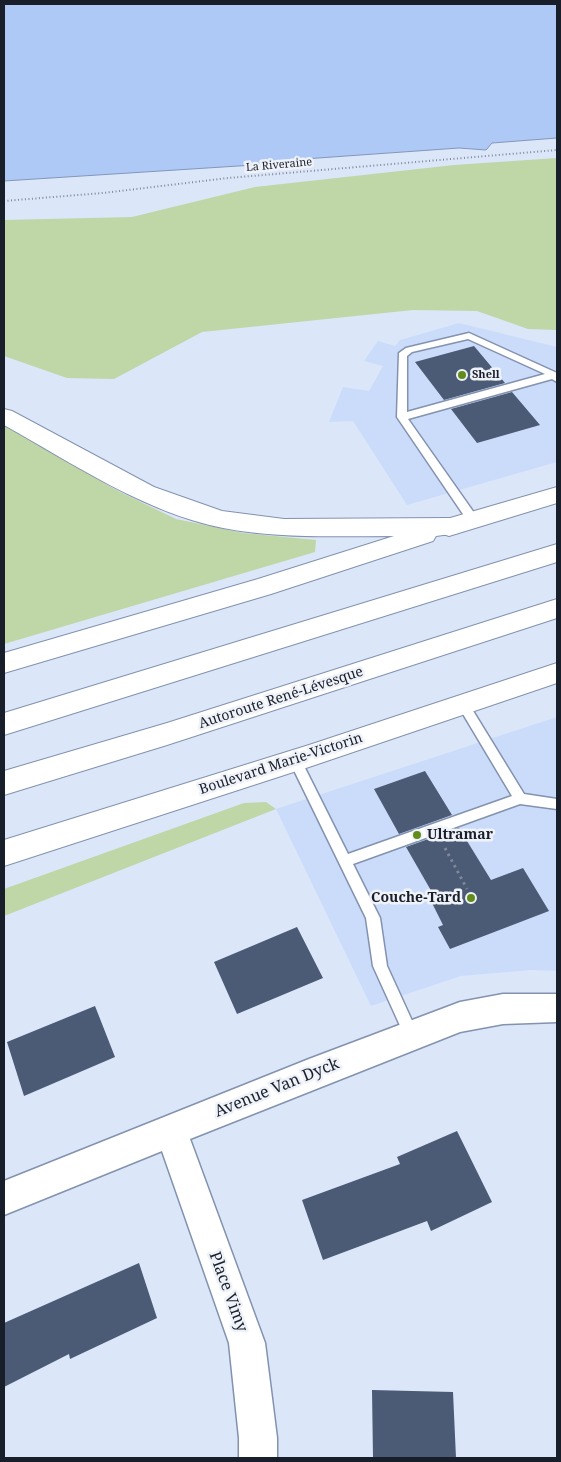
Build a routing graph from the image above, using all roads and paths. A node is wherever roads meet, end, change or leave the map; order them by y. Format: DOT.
graph roads {
  1 [pos="557,150"];
  2 [pos="4,201"];
  3 [pos="556,377"];
  4 [pos="4,416"];
  5 [pos="402,417"];
  6 [pos="557,495"];
  7 [pos="473,520"];
  8 [pos="449,527"];
  9 [pos="557,553"];
  10 [pos="557,608"];
  11 [pos="4,663"];
  12 [pos="557,673"];
  13 [pos="463,704"];
  14 [pos="4,724"];
  15 [pos="295,760"];
  16 [pos="4,783"];
  17 [pos="520,799"];
  18 [pos="557,804"];
  19 [pos="434,829"];
  20 [pos="4,853"];
  21 [pos="345,862"];
  22 [pos="467,889"];
  23 [pos="557,1008"];
  24 [pos="412,1036"];
  25 [pos="171,1131"];
  26 [pos="4,1198"];
  27 [pos="258,1458"];
  1 -- 2 [label="path, La Riveraine"];
  3 -- 5 [label="lane"];
  3 -- 5 [label="lane"];
  4 -- 8 [label="main road"];
  5 -- 7 [label="lane"];
  6 -- 7 [label="main road"];
  7 -- 8 [label="main road"];
  8 -- 11 [label="main road"];
  9 -- 14 [label="main road"];
  10 -- 16 [label="main road, Autoroute René-Lévesque"];
  12 -- 13 [label="main road, Boulevard Marie-Victorin"];
  13 -- 15 [label="main road, Boulevard Marie-Victorin"];
  13 -- 17 [label="lane"];
  15 -- 20 [label="main road, Boulevard Marie-Victorin"];
  15 -- 21 [label="lane"];
  17 -- 18 [label="lane"];
  17 -- 19 [label="lane"];
  19 -- 21 [label="lane"];
  19 -- 22 [label="path"];
  21 -- 24 [label="lane"];
  23 -- 24 [label="street, Avenue Van Dyck"];
  24 -- 25 [label="street, Avenue Van Dyck"];
  25 -- 26 [label="street, Avenue Van Dyck"];
  25 -- 27 [label="street, Place Vimy"];
}
